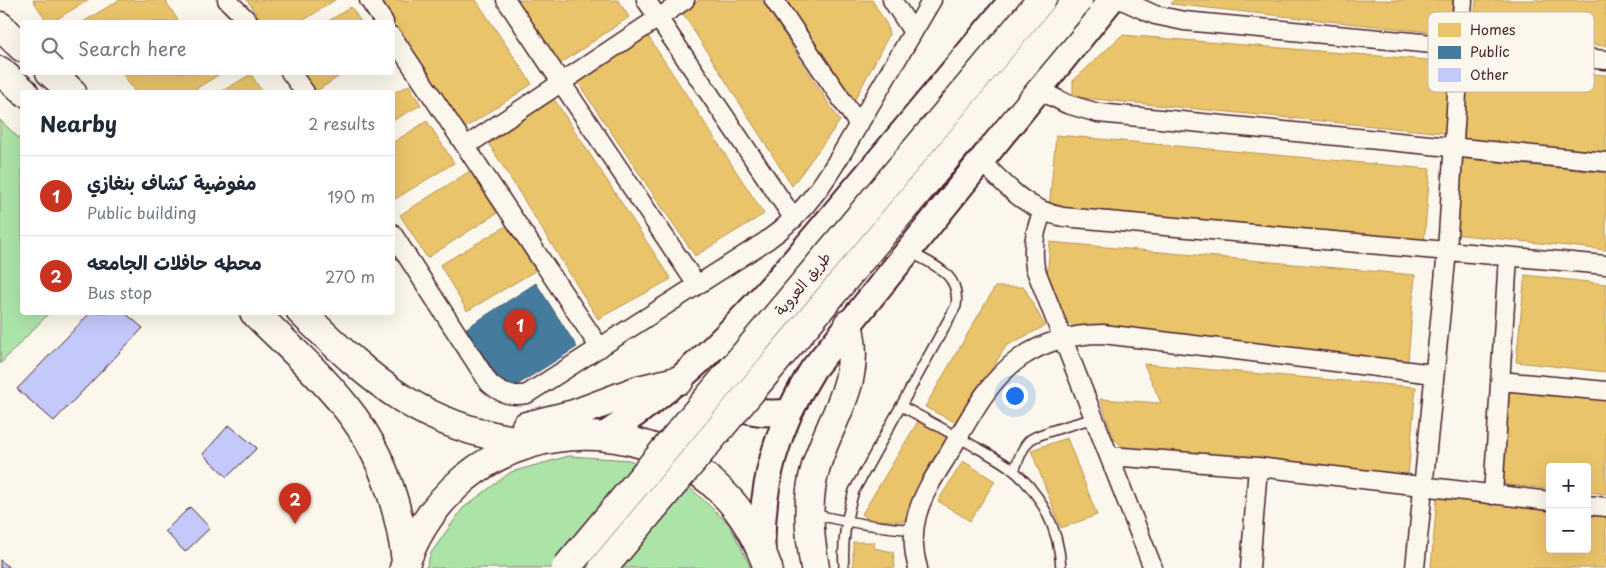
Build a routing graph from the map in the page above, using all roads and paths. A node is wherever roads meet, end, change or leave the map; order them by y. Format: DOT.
graph roads {
  1 [pos="227,0"];
  2 [pos="369,0"];
  3 [pos="506,0"];
  4 [pos="646,0"];
  5 [pos="685,0"];
  6 [pos="774,0"];
  7 [pos="892,0"];
  8 [pos="932,0"];
  9 [pos="1012,0"];
  10 [pos="1041,0"];
  11 [pos="1078,0"];
  12 [pos="1112,0"];
  13 [pos="1122,0"];
  14 [pos="658,18"];
  15 [pos="247,20"];
  16 [pos="383,20"];
  17 [pos="0,26"];
  18 [pos="913,32"];
  19 [pos="395,40"];
  20 [pos="1428,43"];
  21 [pos="20,45"];
  22 [pos="0,71"];
  23 [pos="53,75"];
  24 [pos="292,75"];
  25 [pos="562,83"];
  26 [pos="22,90"];
  27 [pos="70,90"];
  28 [pos="304,90"];
  29 [pos="1039,90"];
  30 [pos="1457,92"];
  31 [pos="859,125"];
  32 [pos="466,146"];
  33 [pos="1453,148"];
  34 [pos="981,161"];
  35 [pos="1606,162"];
  36 [pos="1043,212"];
  37 [pos="794,219"];
  38 [pos="395,238"];
  39 [pos="908,250"];
  40 [pos="1447,251"];
  41 [pos="1508,257"];
  42 [pos="1606,266"];
  43 [pos="697,285"];
  44 [pos="257,315"];
  45 [pos="304,315"];
  46 [pos="848,324"];
  47 [pos="1062,338"];
  48 [pos="600,348"];
  49 [pos="686,374"];
  50 [pos="1434,374"];
  51 [pos="1501,381"];
  52 [pos="1606,391"];
  53 [pos="901,406"];
  54 [pos="789,412"];
  55 [pos="1094,418"];
  56 [pos="468,430"];
  57 [pos="603,436"];
  58 [pos="958,438"];
  59 [pos="535,442"];
  60 [pos="1109,456"];
  61 [pos="1258,467"];
  62 [pos="1014,471"];
  63 [pos="1423,487"];
  64 [pos="1493,496"];
  65 [pos="1546,501"];
  66 [pos="1591,505"];
  67 [pos="1606,507"];
  68 [pos="809,513"];
  69 [pos="846,522"];
  70 [pos="914,530"];
  71 [pos="765,559"];
  72 [pos="405,564"];
  73 [pos="566,568"];
  74 [pos="604,568"];
  75 [pos="816,568"];
  76 [pos="844,568"];
  77 [pos="918,568"];
  78 [pos="1061,568"];
  79 [pos="1153,568"];
  80 [pos="1250,568"];
  81 [pos="1415,568"];
  1 -- 15 [label="street"];
  2 -- 16 [label="street"];
  3 -- 25 [label="street"];
  4 -- 14 [label="street"];
  5 -- 14 [label="street"];
  6 -- 31 [label="street"];
  7 -- 18 [label="street"];
  8 -- 18 [label="street"];
  9 -- 49 [label="main road, طريق العروبة"];
  10 -- 73 [label="main road, طريق العروبة, bridge"];
  11 -- 74 [label="main road, طريق العروبة, bridge"];
  12 -- 29 [label="main road"];
  13 -- 20 [label="street"];
  14 -- 25 [label="street"];
  14 -- 37 [label="street"];
  17 -- 21 [label="main road"];
  18 -- 31 [label="street"];
  19 -- 32 [label="street"];
  22 -- 26 [label="main road"];
  23 -- 27 [label="main road"];
  24 -- 28 [label="street"];
  25 -- 32 [label="street"];
  25 -- 43 [label="street"];
  29 -- 33 [label="street"];
  29 -- 34 [label="main road"];
  30 -- 33 [label="street"];
  31 -- 37 [label="street"];
  32 -- 48 [label="street"];
  33 -- 35 [label="street"];
  33 -- 40 [label="street"];
  34 -- 36 [label="street"];
  34 -- 39 [label="main road"];
  36 -- 40 [label="street"];
  36 -- 47 [label="street"];
  37 -- 43 [label="street"];
  38 -- 48 [label="street"];
  39 -- 46 [label="main road"];
  39 -- 53 [label="lane"];
  40 -- 41 [label="street"];
  40 -- 50 [label="street"];
  41 -- 42 [label="street"];
  41 -- 51 [label="street"];
  43 -- 48 [label="street"];
  44 -- 72 [label="main road"];
  45 -- 56 [label="main road"];
  46 -- 54 [label="main road"];
  46 -- 68 [label="main road"];
  47 -- 50 [label="street"];
  47 -- 55 [label="street"];
  47 -- 58 [label="street"];
  49 -- 54 [label="main road"];
  49 -- 56 [label="main road"];
  49 -- 57 [label="main road, طريق العروبة"];
  50 -- 63 [label="street"];
  51 -- 52 [label="street"];
  51 -- 64 [label="street"];
  53 -- 58 [label="lane"];
  53 -- 69 [label="lane"];
  54 -- 71 [label="main road"];
  55 -- 60 [label="street"];
  55 -- 62 [label="lane"];
  56 -- 59 [label="main road"];
  57 -- 59 [label="main road"];
  57 -- 71 [label="main road"];
  58 -- 62 [label="lane"];
  58 -- 70 [label="street"];
  59 -- 72 [label="main road"];
  60 -- 61 [label="street"];
  60 -- 79 [label="street"];
  61 -- 63 [label="street"];
  61 -- 80 [label="street"];
  62 -- 78 [label="lane"];
  63 -- 64 [label="street"];
  63 -- 81 [label="street"];
  64 -- 65 [label="street"];
  66 -- 67 [label="street"];
  68 -- 69 [label="lane"];
  68 -- 75 [label="main road"];
  69 -- 70 [label="lane"];
  69 -- 76 [label="lane"];
  70 -- 77 [label="street"];
}
